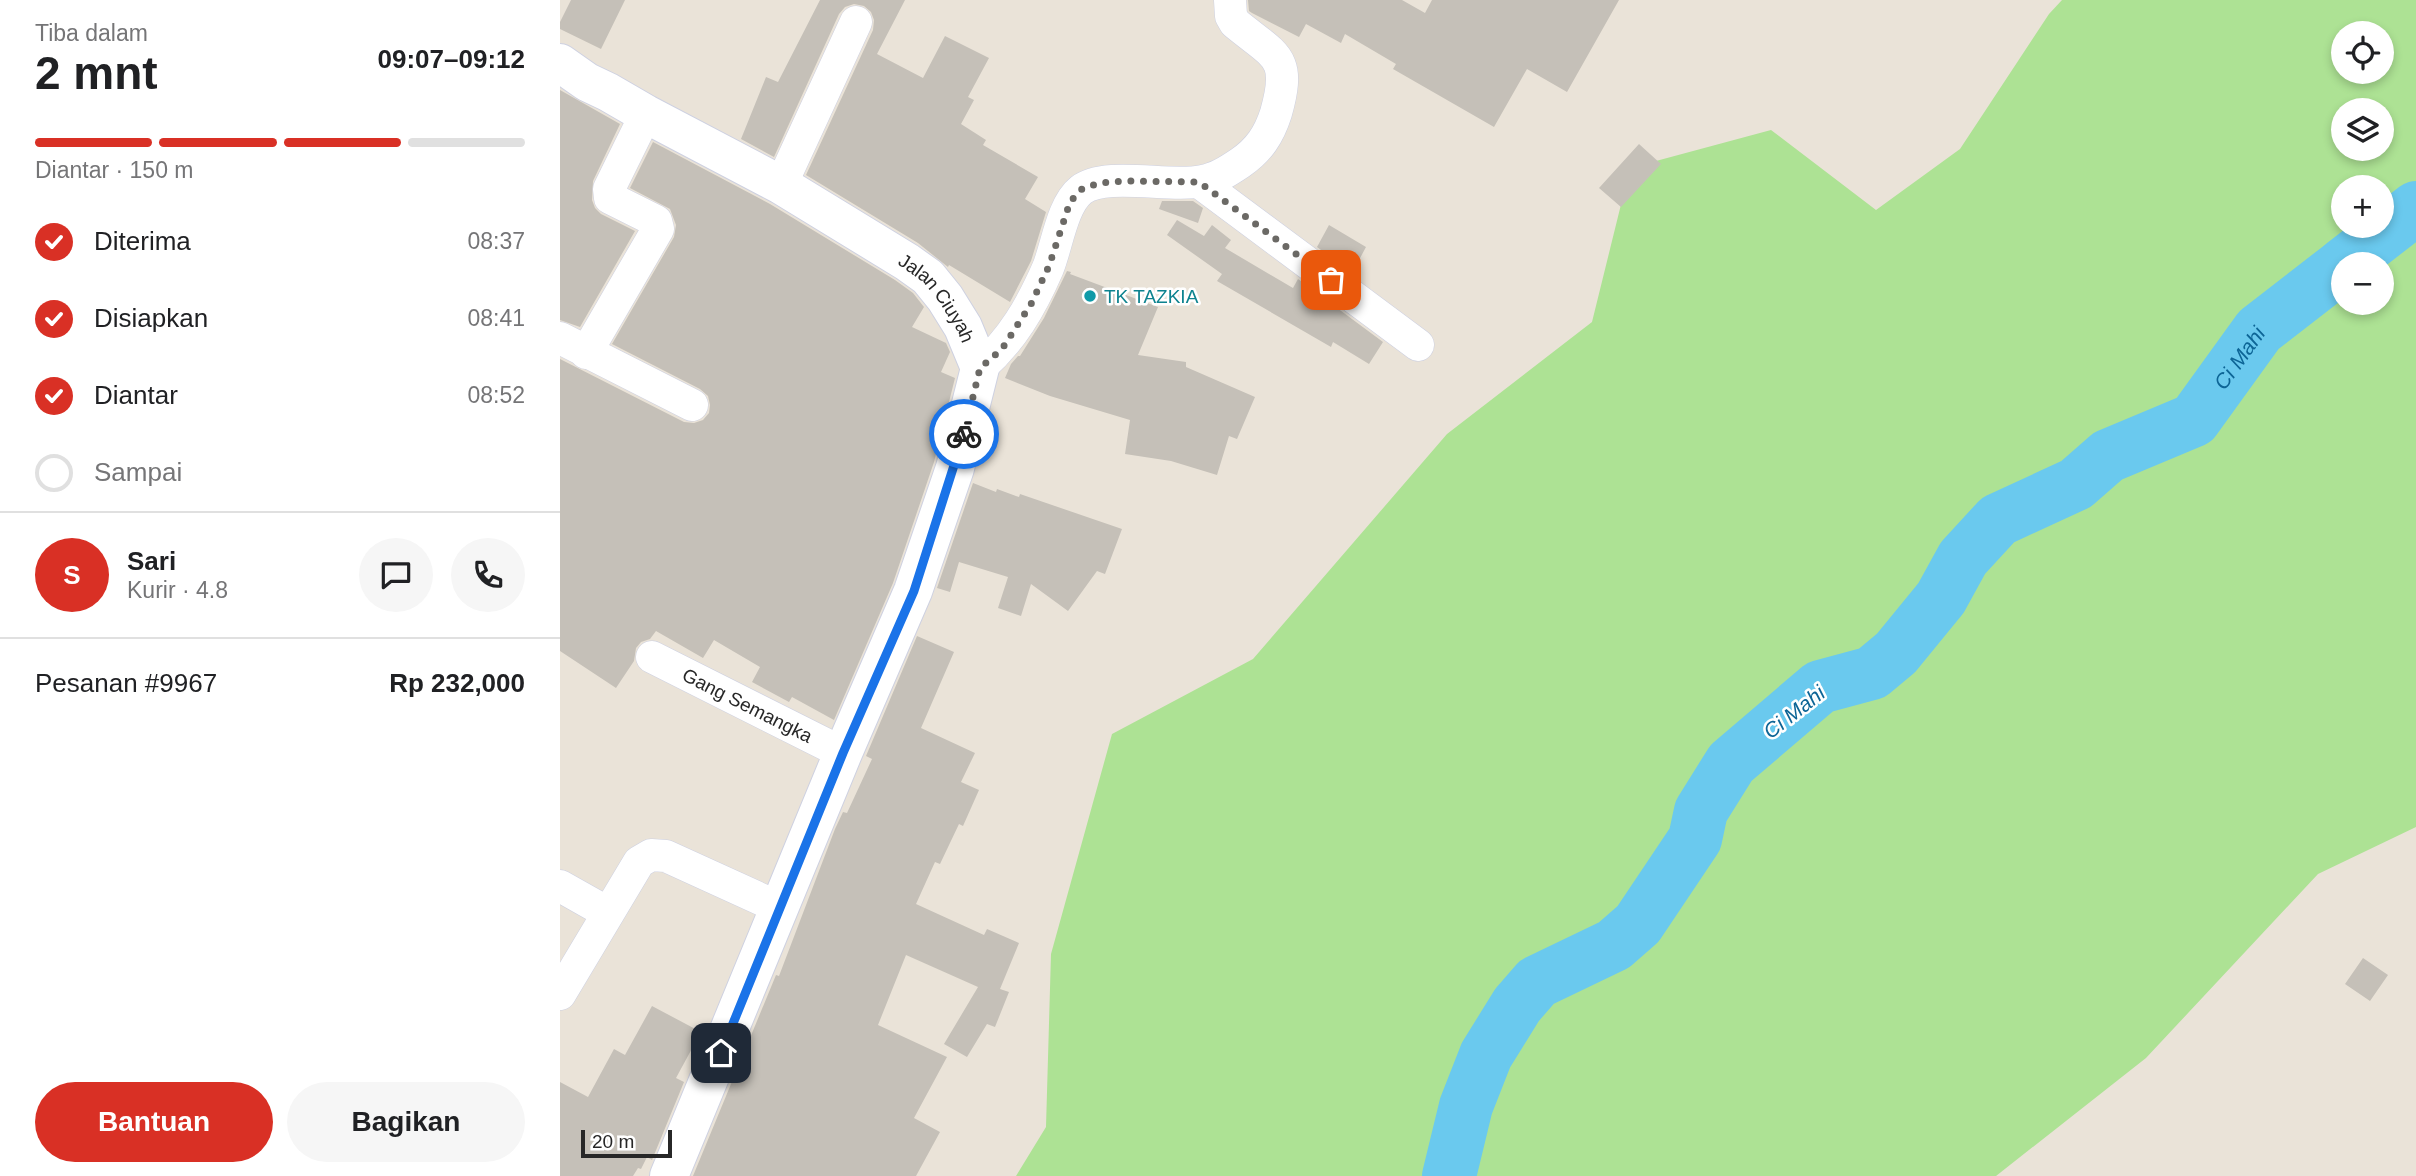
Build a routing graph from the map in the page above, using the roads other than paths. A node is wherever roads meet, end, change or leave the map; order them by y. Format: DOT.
graph roads {
  1 [pos="1230,0"];
  2 [pos="856,22"];
  3 [pos="560,63"];
  4 [pos="646,114"];
  5 [pos="1199,182"];
  6 [pos="781,185"];
  7 [pos="1418,345"];
  8 [pos="573,346"];
  9 [pos="980,368"];
  10 [pos="692,405"];
  11 [pos="652,657"];
  12 [pos="843,753"];
  13 [pos="560,886"];
  14 [pos="780,908"];
  15 [pos="608,913"];
  16 [pos="560,994"];
  17 [pos="669,1176"];
  1 -- 5 [label="street"];
  2 -- 6 [label="street"];
  3 -- 4 [label="street, Jalan Ciuyah"];
  4 -- 6 [label="street, Jalan Ciuyah"];
  4 -- 8 [label="street"];
  5 -- 7 [label="street"];
  5 -- 9 [label="street"];
  6 -- 9 [label="street, Jalan Ciuyah"];
  8 -- 10 [label="street"];
  9 -- 12 [label="street, Jalan Ciuyah"];
  11 -- 12 [label="street, Gang Semangka"];
  12 -- 14 [label="street, Jalan Ciuyah"];
  13 -- 15 [label="street"];
  14 -- 15 [label="street"];
  14 -- 17 [label="street, Jalan Ciuyah"];
  15 -- 16 [label="street"];
}
